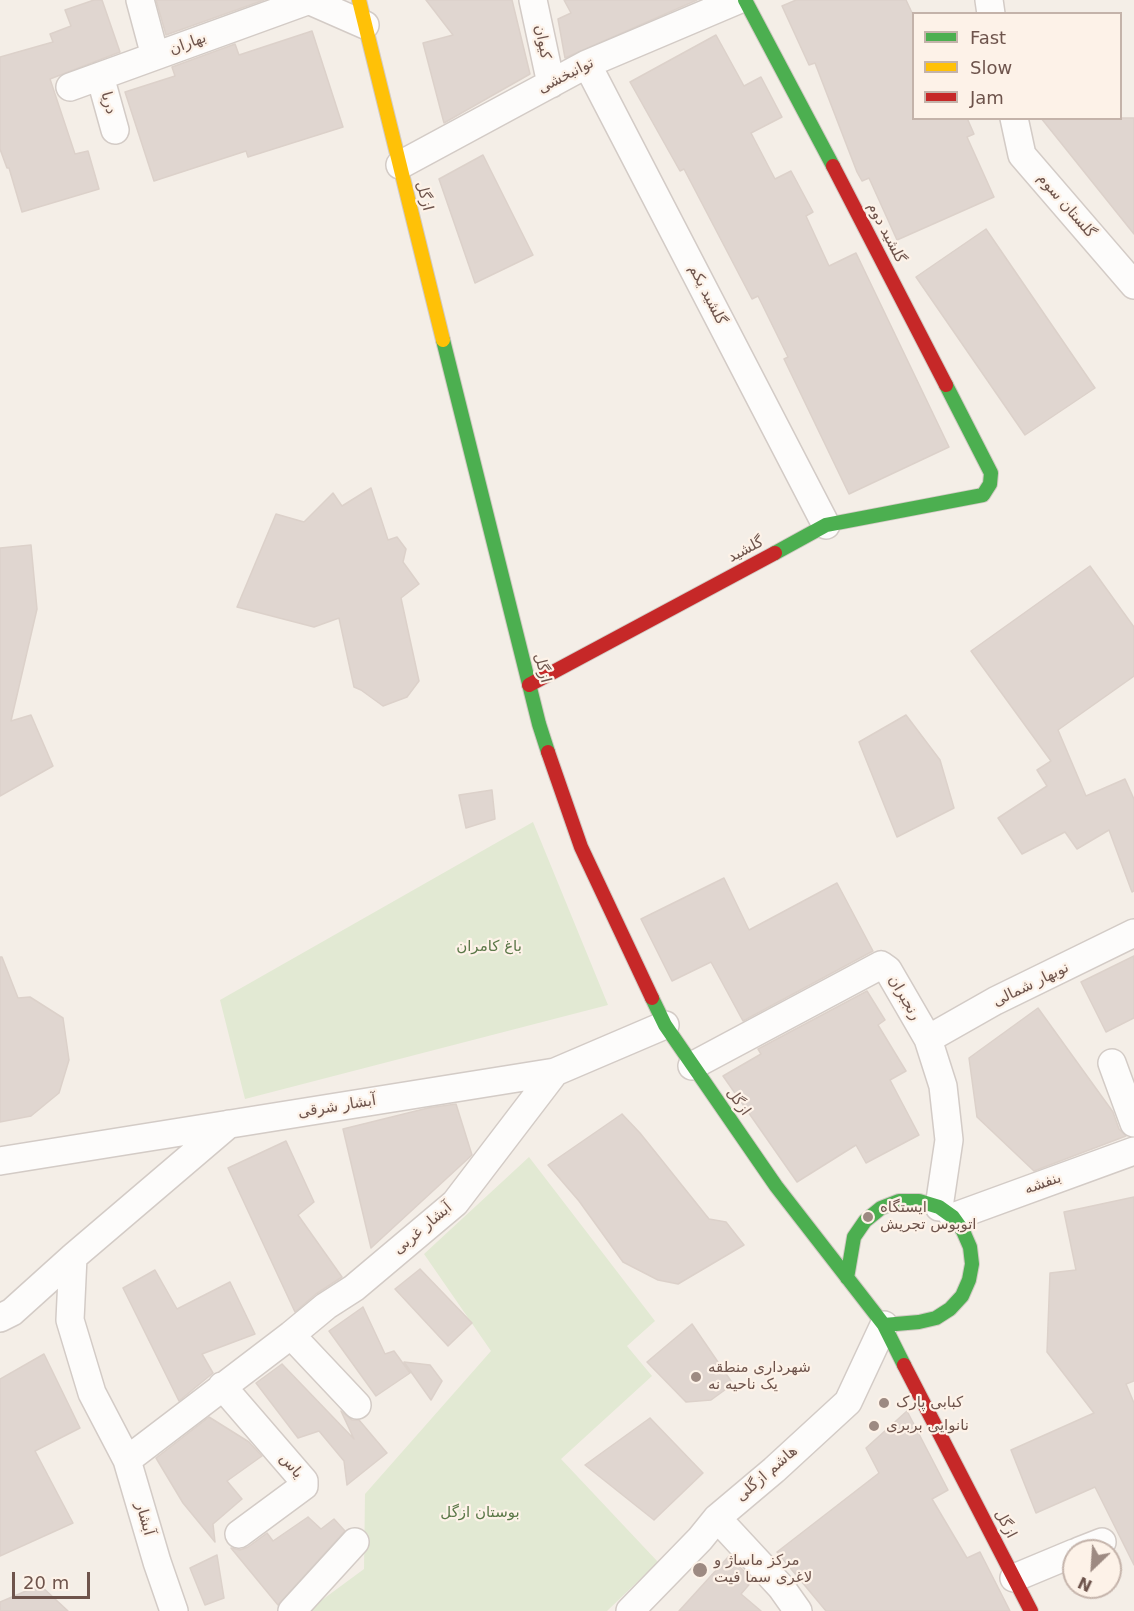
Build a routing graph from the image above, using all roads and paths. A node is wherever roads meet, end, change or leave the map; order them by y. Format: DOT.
graph roads {
  1 [pos="140,0"];
  2 [pos="534,0"];
  3 [pos="738,0"];
  4 [pos="745,0"];
  5 [pos="307,1"];
  6 [pos="362,12"];
  7 [pos="155,56"];
  8 [pos="587,64"];
  9 [pos="100,76"];
  10 [pos="550,84"];
  11 [pos="69,87"];
  12 [pos="1014,120"];
  13 [pos="116,130"];
  14 [pos="400,165"];
  15 [pos="1134,285"];
  16 [pos="990,484"];
  17 [pos="826,525"];
  18 [pos="529,685"];
  19 [pos="1134,933"];
  20 [pos="665,1025"];
  21 [pos="928,1039"];
  22 [pos="1112,1063"];
  23 [pos="692,1066"];
  24 [pos="555,1072"];
  25 [pos="1134,1123"];
  26 [pos="229,1124"];
  27 [pos="1134,1151"];
  28 [pos="0,1161"];
  29 [pos="946,1212"];
  30 [pos="73,1257"];
  31 [pos="847,1278"];
  32 [pos="0,1318"];
  33 [pos="884,1325"];
  34 [pos="291,1335"];
  35 [pos="222,1386"];
  36 [pos="357,1405"];
  37 [pos="127,1460"];
  38 [pos="717,1518"];
  39 [pos="239,1534"];
  40 [pos="355,1542"];
  41 [pos="1062,1558"];
  42 [pos="1014,1578"];
  43 [pos="174,1611"];
  44 [pos="292,1611"];
  45 [pos="630,1611"];
  46 [pos="798,1611"];
  47 [pos="1031,1611"];
  1 -- 7 [label="street"];
  2 -- 10 [label="street, کیوان"];
  3 -- 8 [label="street, توانبخشی"];
  4 -- 16 [label="main road, گلشيد دوم"];
  5 -- 6 [label="street"];
  5 -- 7 [label="street, بهاران"];
  6 -- 14 [label="main road, ازگل"];
  7 -- 9 [label="street, بهاران"];
  8 -- 10 [label="street, توانبخشی"];
  8 -- 17 [label="street, گلشيد يكم"];
  9 -- 11 [label="street, بهاران"];
  9 -- 13 [label="street, دریا"];
  10 -- 14 [label="street, توانبخشی"];
  12 -- 15 [label="street, گلستان سوم"];
  14 -- 18 [label="main road, ازگل"];
  16 -- 17 [label="main road, گلشید"];
  17 -- 18 [label="main road, گلشید"];
  18 -- 20 [label="main road, ازگل"];
  19 -- 21 [label="street, نوبهار شمالی"];
  20 -- 23 [label="main road, ازگل"];
  20 -- 24 [label="street, آبشار شرقی"];
  21 -- 23 [label="street, رنجبران"];
  21 -- 29 [label="street, رنجبران"];
  22 -- 25 [label="street"];
  23 -- 31 [label="main road, ازگل"];
  24 -- 26 [label="street, آبشار شرقی"];
  24 -- 34 [label="street, آبشار غربی"];
  26 -- 28 [label="street, آبشار شرقی"];
  26 -- 30 [label="street"];
  27 -- 29 [label="street, بنفشه"];
  29 -- 31 [label="main road"];
  29 -- 33 [label="main road"];
  30 -- 32 [label="street"];
  30 -- 37 [label="street, آبشار"];
  31 -- 33 [label="main road"];
  33 -- 38 [label="street, هاشم ازگلی"];
  33 -- 42 [label="main road, ازگل"];
  34 -- 35 [label="street, آبشار غربی"];
  34 -- 36 [label="street"];
  35 -- 37 [label="street"];
  35 -- 39 [label="street, یاس"];
  37 -- 43 [label="street, آبشار"];
  38 -- 45 [label="street, هاشم ازگلی"];
  38 -- 46 [label="street"];
  40 -- 44 [label="street"];
  41 -- 42 [label="street"];
  42 -- 47 [label="main road, ازگل"];
}
